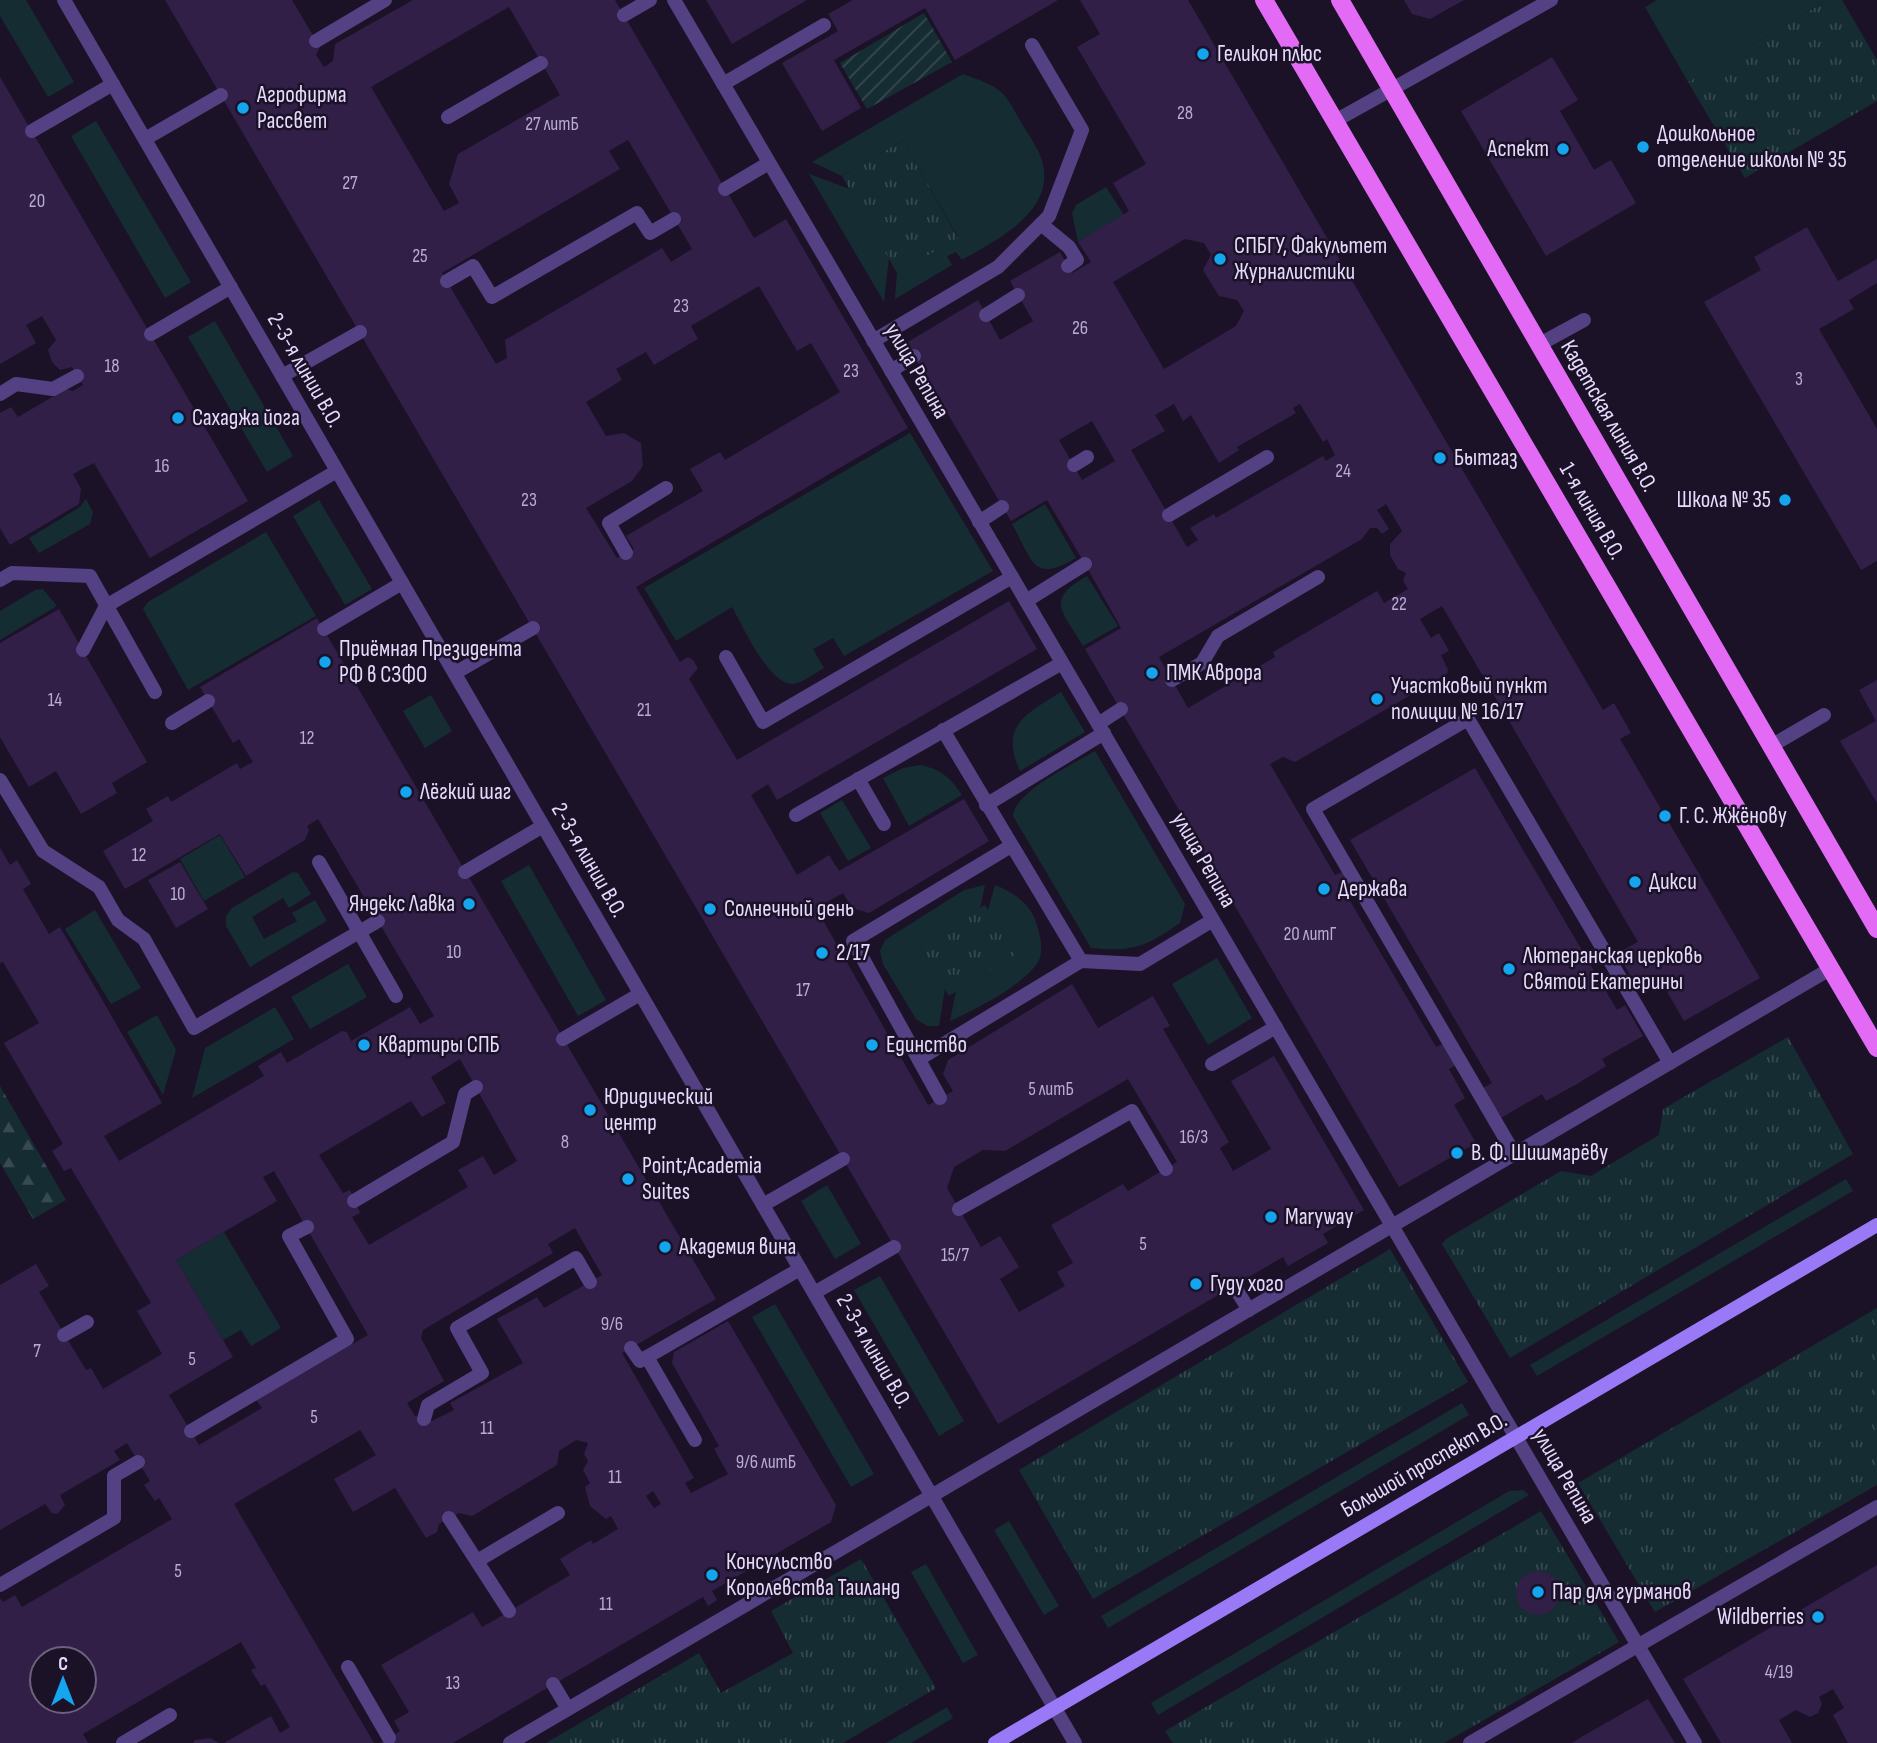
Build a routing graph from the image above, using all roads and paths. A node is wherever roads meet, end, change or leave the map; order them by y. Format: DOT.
graph roads {
  1 [pos="64,0"];
  2 [pos="386,0"];
  3 [pos="650,0"];
  4 [pos="674,0"];
  5 [pos="1264,0"];
  6 [pos="1340,0"];
  7 [pos="1551,0"];
  8 [pos="624,15"];
  9 [pos="824,25"];
  10 [pos="316,41"];
  11 [pos="1032,45"];
  12 [pos="541,63"];
  13 [pos="113,84"];
  14 [pos="723,85"];
  15 [pos="1392,89"];
  16 [pos="221,95"];
  17 [pos="448,117"];
  18 [pos="1335,121"];
  19 [pos="32,131"];
  20 [pos="145,139"];
  21 [pos="769,163"];
  22 [pos="725,189"];
  23 [pos="674,219"];
  24 [pos="1041,224"];
  25 [pos="1068,266"];
  26 [pos="447,281"];
  27 [pos="231,287"];
  28 [pos="1018,295"];
  29 [pos="986,315"];
  30 [pos="1584,320"];
  31 [pos="360,332"];
  32 [pos="151,334"];
  33 [pos="873,341"];
  34 [pos="1539,344"];
  35 [pos="914,356"];
  36 [pos="891,371"];
  37 [pos="77,376"];
  38 [pos="282,376"];
  39 [pos="0,394"];
  40 [pos="1087,457"];
  41 [pos="1267,457"];
  42 [pos="1074,465"];
  43 [pos="337,471"];
  44 [pos="666,488"];
  45 [pos="1002,507"];
  46 [pos="1169,514"];
  47 [pos="979,522"];
  48 [pos="626,553"];
  49 [pos="1084,564"];
  50 [pos="1012,577"];
  51 [pos="1318,577"];
  52 [pos="0,580"];
  53 [pos="402,583"];
  54 [pos="1026,601"];
  55 [pos="106,606"];
  56 [pos="533,628"];
  57 [pos="324,629"];
  58 [pos="83,650"];
  59 [pos="726,657"];
  60 [pos="1062,663"];
  61 [pos="455,673"];
  62 [pos="1172,680"];
  63 [pos="155,692"];
  64 [pos="208,701"];
  65 [pos="1121,709"];
  66 [pos="1825,715"];
  67 [pos="172,723"];
  68 [pos="1101,729"];
  69 [pos="943,730"];
  70 [pos="1771,746"];
  71 [pos="858,779"];
  72 [pos="0,780"];
  73 [pos="986,806"];
  74 [pos="796,815"];
  75 [pos="884,824"];
  76 [pos="543,826"];
  77 [pos="1011,846"];
  78 [pos="319,862"];
  79 [pos="465,872"];
  80 [pos="1213,920"];
  81 [pos="378,921"];
  82 [pos="1877,929"];
  83 [pos="360,932"];
  84 [pos="1081,961"];
  85 [pos="1830,970"];
  86 [pos="640,993"];
  87 [pos="396,996"];
  88 [pos="1276,1027"];
  89 [pos="563,1039"];
  90 [pos="1877,1048"];
  91 [pos="919,1059"];
  92 [pos="1670,1063"];
  93 [pos="1212,1064"];
  94 [pos="476,1087"];
  95 [pos="940,1098"];
  96 [pos="1515,1155"];
  97 [pos="843,1159"];
  98 [pos="1166,1168"];
  99 [pos="354,1201"];
  100 [pos="763,1205"];
  101 [pos="959,1209"];
  102 [pos="1877,1225"];
  103 [pos="1392,1226"];
  104 [pos="307,1227"];
  105 [pos="894,1247"];
  106 [pos="800,1269"];
  107 [pos="590,1282"];
  108 [pos="1234,1286"];
  109 [pos="814,1293"];
  110 [pos="1249,1310"];
  111 [pos="87,1322"];
  112 [pos="64,1335"];
  113 [pos="631,1348"];
  114 [pos="647,1357"];
  115 [pos="424,1419"];
  116 [pos="191,1431"];
  117 [pos="1517,1437"];
  118 [pos="695,1440"];
  119 [pos="138,1462"];
  120 [pos="932,1496"];
  121 [pos="1877,1507"];
  122 [pos="558,1513"];
  123 [pos="449,1518"];
  124 [pos="477,1561"];
  125 [pos="0,1585"];
  126 [pos="509,1611"];
  127 [pos="1638,1645"];
  128 [pos="348,1667"];
  129 [pos="553,1684"];
  130 [pos="1055,1708"];
  131 [pos="568,1709"];
  132 [pos="170,1715"];
  133 [pos="389,1738"];
  134 [pos="123,1743"];
  135 [pos="510,1743"];
  136 [pos="995,1743"];
  137 [pos="1075,1743"];
  138 [pos="1470,1743"];
  139 [pos="1695,1743"];
  1 -- 13 [label="street, 2-3-я линии В.О."];
  2 -- 10 [label="street"];
  3 -- 8 [label="street"];
  4 -- 14 [label="street, улица Репина"];
  5 -- 18 [label="main road, 1-я линия В.О."];
  6 -- 15 [label="main road, Кадетская линия В.О."];
  7 -- 15 [label="street"];
  9 -- 14 [label="street"];
  11 -- 24 [label="street"];
  12 -- 17 [label="street"];
  13 -- 19 [label="street"];
  13 -- 20 [label="street, 2-3-я линии В.О."];
  14 -- 21 [label="street, улица Репина"];
  15 -- 18 [label="street"];
  15 -- 34 [label="main road, Кадетская линия В.О."];
  16 -- 20 [label="street"];
  18 -- 85 [label="main road, 1-я линия В.О."];
  20 -- 27 [label="street, 2-3-я линии В.О."];
  21 -- 22 [label="street"];
  21 -- 33 [label="street, улица Репина"];
  23 -- 26 [label="street"];
  24 -- 25 [label="street"];
  24 -- 33 [label="street"];
  27 -- 32 [label="street"];
  27 -- 38 [label="street, 2-3-я линии В.О."];
  28 -- 29 [label="street"];
  30 -- 34 [label="street"];
  31 -- 38 [label="street"];
  33 -- 36 [label="street, улица Репина"];
  34 -- 70 [label="main road, Кадетская линия В.О."];
  35 -- 36 [label="street"];
  36 -- 47 [label="street, улица Репина"];
  37 -- 39 [label="street"];
  38 -- 43 [label="street, 2-3-я линии В.О."];
  40 -- 42 [label="street"];
  41 -- 46 [label="street"];
  43 -- 53 [label="street, 2-3-я линии В.О."];
  43 -- 55 [label="street"];
  44 -- 48 [label="street"];
  45 -- 47 [label="street"];
  47 -- 50 [label="street, улица Репина"];
  49 -- 54 [label="street"];
  50 -- 54 [label="street, улица Репина"];
  50 -- 59 [label="street"];
  51 -- 62 [label="street"];
  52 -- 55 [label="street"];
  53 -- 57 [label="street"];
  53 -- 61 [label="street, 2-3-я линии В.О."];
  54 -- 60 [label="street, улица Репина"];
  55 -- 58 [label="street"];
  55 -- 63 [label="street"];
  56 -- 61 [label="street"];
  60 -- 68 [label="street, улица Репина"];
  60 -- 69 [label="street"];
  61 -- 76 [label="street, 2-3-я линии В.О."];
  64 -- 67 [label="street"];
  65 -- 68 [label="street"];
  66 -- 70 [label="street"];
  68 -- 73 [label="street"];
  68 -- 80 [label="street, улица Репина"];
  69 -- 71 [label="street"];
  69 -- 73 [label="street"];
  70 -- 82 [label="main road, Кадетская линия В.О."];
  71 -- 74 [label="street"];
  71 -- 75 [label="street"];
  72 -- 83 [label="street"];
  73 -- 77 [label="street"];
  76 -- 79 [label="street"];
  76 -- 86 [label="street, 2-3-я линии В.О."];
  77 -- 84 [label="street"];
  77 -- 91 [label="street"];
  78 -- 83 [label="street"];
  80 -- 84 [label="street"];
  80 -- 88 [label="street, улица Репина"];
  81 -- 83 [label="street"];
  83 -- 87 [label="street"];
  84 -- 91 [label="street"];
  85 -- 90 [label="main road, 1-я линия В.О."];
  85 -- 92 [label="street"];
  86 -- 89 [label="street"];
  86 -- 100 [label="street, 2-3-я линии В.О."];
  88 -- 93 [label="street"];
  88 -- 103 [label="street, улица Репина"];
  91 -- 95 [label="street"];
  92 -- 96 [label="street"];
  92 -- 96 [label="street"];
  94 -- 99 [label="street"];
  96 -- 103 [label="street"];
  97 -- 100 [label="street"];
  98 -- 101 [label="street"];
  100 -- 106 [label="street, 2-3-я линии В.О."];
  102 -- 117 [label="main road, Большой проспект В.О."];
  103 -- 110 [label="street"];
  103 -- 117 [label="street, улица Репина"];
  104 -- 116 [label="street"];
  105 -- 109 [label="street"];
  106 -- 109 [label="street, 2-3-я линии В.О."];
  106 -- 114 [label="street"];
  107 -- 115 [label="street"];
  108 -- 110 [label="street"];
  109 -- 120 [label="street, 2-3-я линии В.О."];
  110 -- 120 [label="street"];
  111 -- 112 [label="street"];
  113 -- 114 [label="street"];
  114 -- 118 [label="street"];
  117 -- 127 [label="street, улица Репина"];
  117 -- 130 [label="main road, Большой проспект В.О."];
  119 -- 125 [label="street"];
  120 -- 130 [label="street, 2-3-я линии В.О."];
  120 -- 131 [label="street"];
  121 -- 127 [label="street"];
  122 -- 124 [label="street"];
  123 -- 124 [label="street"];
  124 -- 126 [label="street"];
  127 -- 138 [label="street"];
  127 -- 139 [label="street, улица Репина"];
  128 -- 133 [label="street"];
  129 -- 131 [label="street"];
  130 -- 136 [label="main road, Большой проспект В.О."];
  130 -- 137 [label="street, 2-3-я линии В.О."];
  131 -- 135 [label="street"];
  132 -- 134 [label="street"];
}
